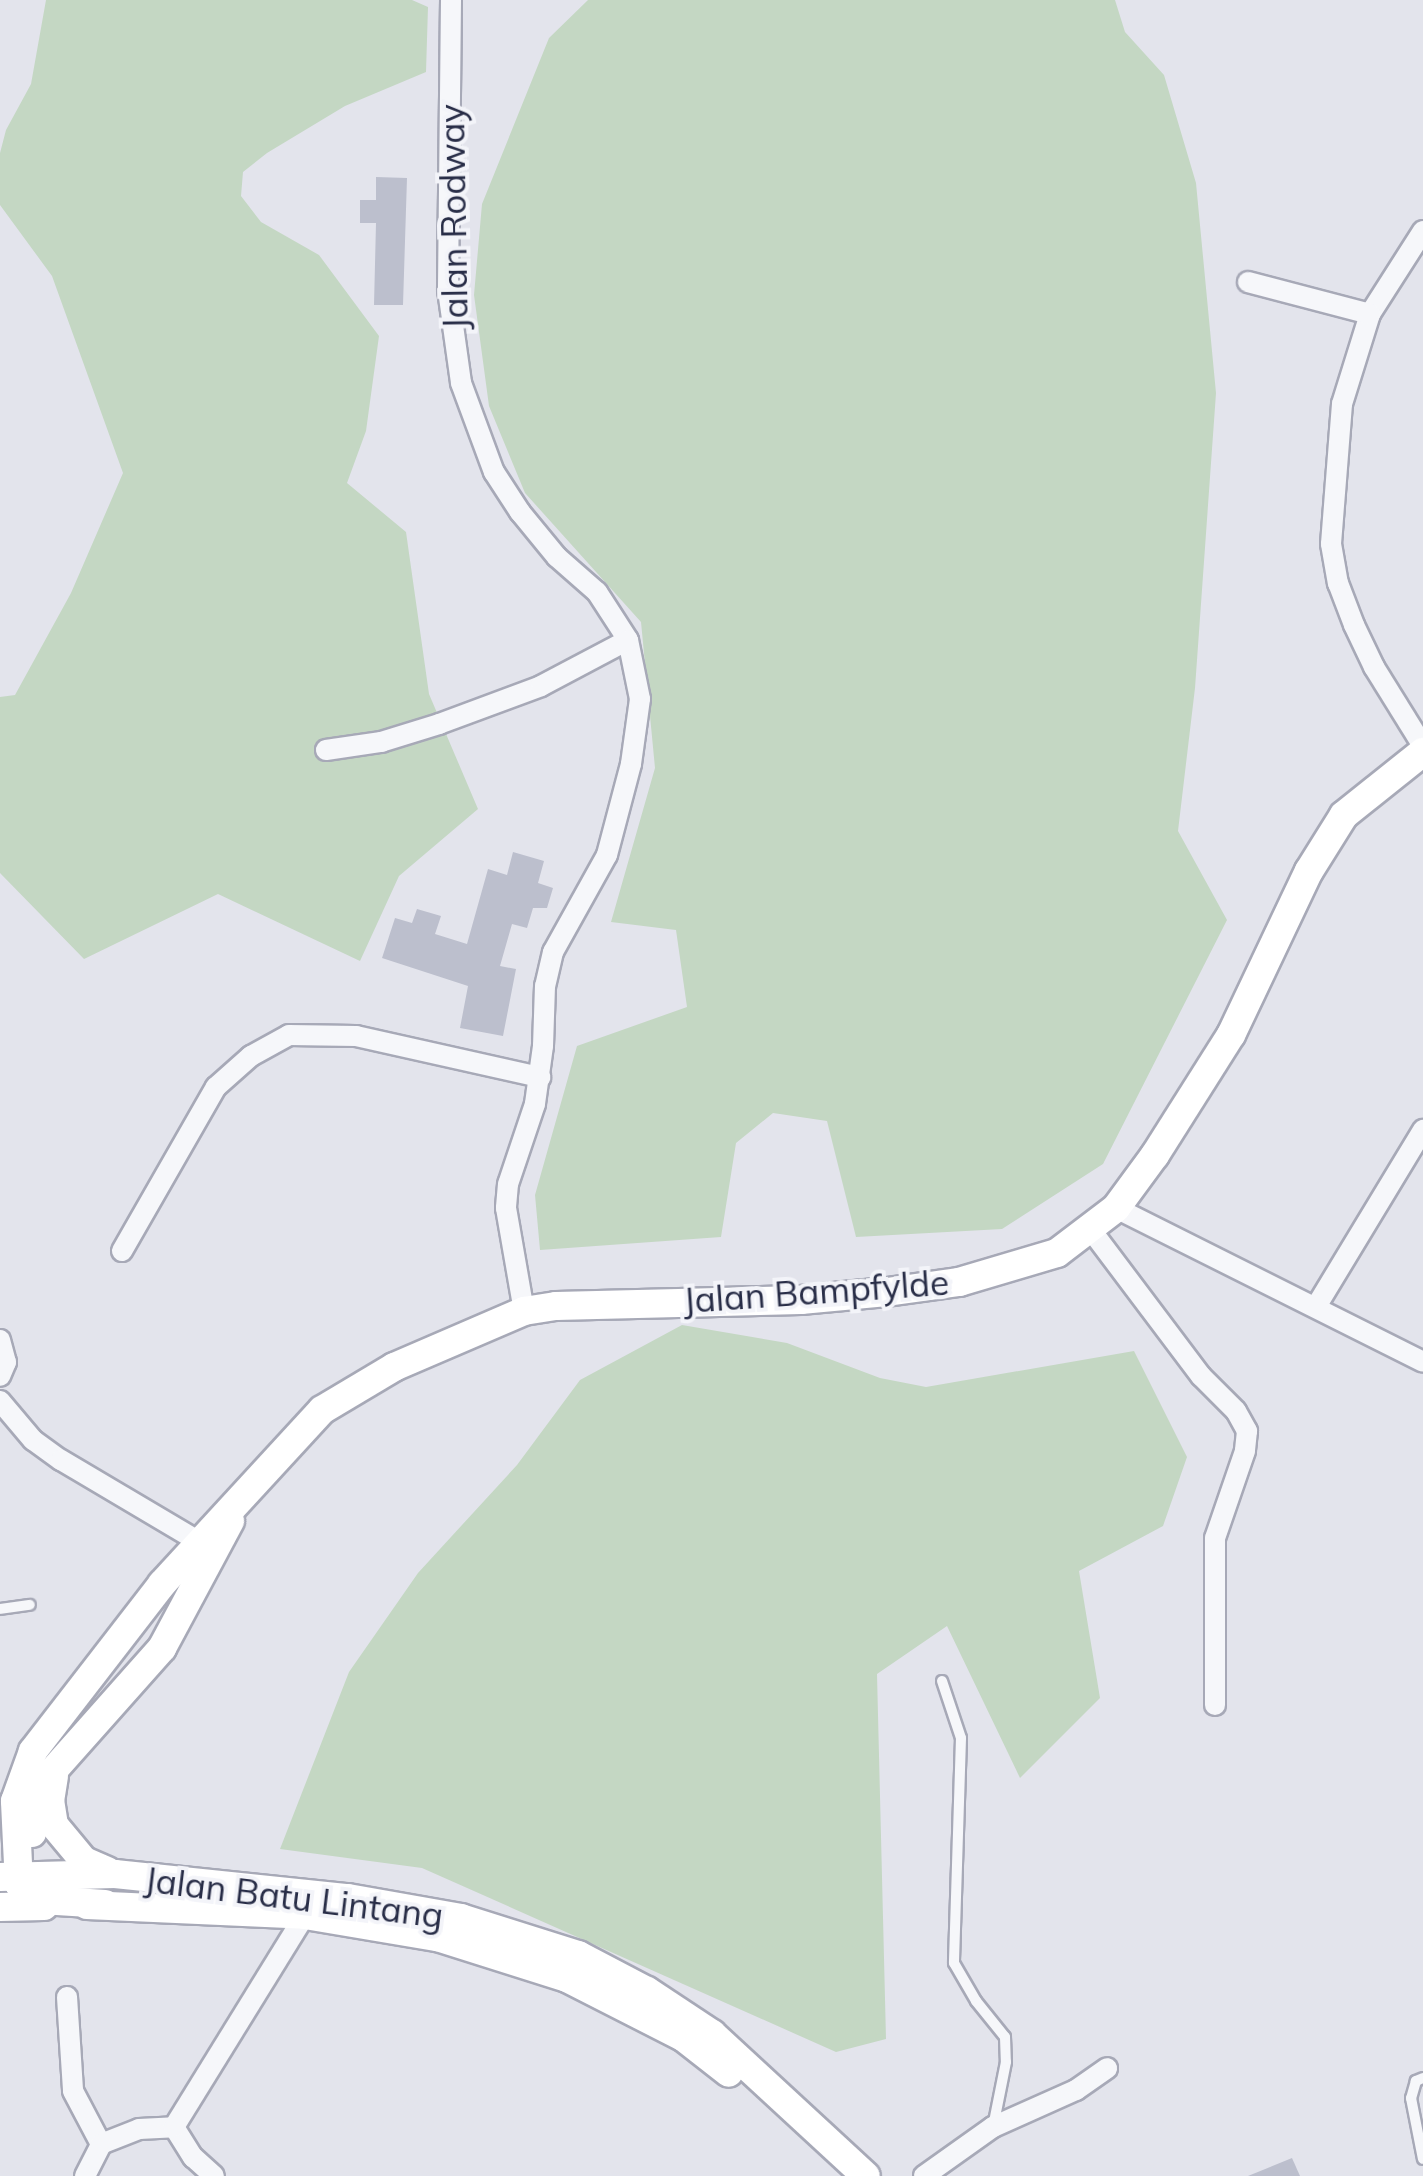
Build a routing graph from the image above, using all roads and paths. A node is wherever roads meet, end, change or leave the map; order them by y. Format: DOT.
graph roads {
  1 [pos="451,0"];
  2 [pos="1423,231"];
  3 [pos="1248,282"];
  4 [pos="1370,314"];
  5 [pos="628,640"];
  6 [pos="1423,749"];
  7 [pos="326,750"];
  8 [pos="540,1077"];
  9 [pos="1423,1130"];
  10 [pos="1116,1208"];
  11 [pos="1092,1230"];
  12 [pos="122,1251"];
  13 [pos="1317,1305"];
  14 [pos="524,1311"];
  15 [pos="0,1340"];
  16 [pos="1423,1362"];
  17 [pos="0,1376"];
  18 [pos="0,1401"];
  19 [pos="242,1497"];
  20 [pos="198,1541"];
  21 [pos="30,1605"];
  22 [pos="0,1609"];
  23 [pos="133,1626"];
  24 [pos="162,1648"];
  25 [pos="942,1681"];
  26 [pos="1215,1705"];
  27 [pos="45,1758"];
  28 [pos="0,1802"];
  29 [pos="115,1874"];
  30 [pos="12,1887"];
  31 [pos="305,1914"];
  32 [pos="68,1998"];
  33 [pos="1106,2068"];
  34 [pos="1423,2078"];
  35 [pos="174,2127"];
  36 [pos="993,2128"];
  37 [pos="101,2144"];
  38 [pos="1423,2159"];
  39 [pos="85,2176"];
  40 [pos="214,2176"];
  41 [pos="840,2176"];
  42 [pos="866,2176"];
  43 [pos="924,2176"];
  1 -- 5 [label="street, Jalan Rodway"];
  2 -- 4 [label="street"];
  3 -- 4 [label="street"];
  4 -- 6 [label="street"];
  5 -- 7 [label="street"];
  5 -- 8 [label="street, Jalan Rodway"];
  6 -- 10 [label="street, Jalan Bampfylde"];
  8 -- 12 [label="street"];
  8 -- 14 [label="street, Jalan Rodway"];
  9 -- 13 [label="street"];
  10 -- 11 [label="street, Jalan Bampfylde"];
  10 -- 13 [label="street"];
  11 -- 14 [label="street, Jalan Bampfylde"];
  11 -- 26 [label="street"];
  13 -- 16 [label="street"];
  14 -- 19 [label="street, Jalan Bampfylde"];
  15 -- 17 [label="street"];
  18 -- 20 [label="street"];
  19 -- 20 [label="street, Jalan Bampfylde"];
  19 -- 24 [label="street, Jalan Bampfylde"];
  20 -- 23 [label="street, Jalan Bampfylde"];
  21 -- 22 [label="lane"];
  23 -- 24 [label="street"];
  23 -- 27 [label="street, Jalan Bampfylde"];
  24 -- 27 [label="street, Jalan Bampfylde"];
  25 -- 36 [label="lane"];
  27 -- 28 [label="street"];
  27 -- 29 [label="street"];
  27 -- 30 [label="street, Jalan Bampfylde"];
  29 -- 30 [label="street, Jalan Batu Lintang"];
  29 -- 42 [label="street, Jalan Batu Lintang"];
  30 -- 31 [label="street, Jalan Batu Lintang"];
  31 -- 35 [label="street"];
  31 -- 41 [label="street, Jalan Batu Lintang"];
  32 -- 37 [label="street"];
  33 -- 36 [label="street"];
  34 -- 38 [label="lane"];
  35 -- 37 [label="street"];
  35 -- 40 [label="street"];
  36 -- 43 [label="street"];
  37 -- 39 [label="street"];
}
